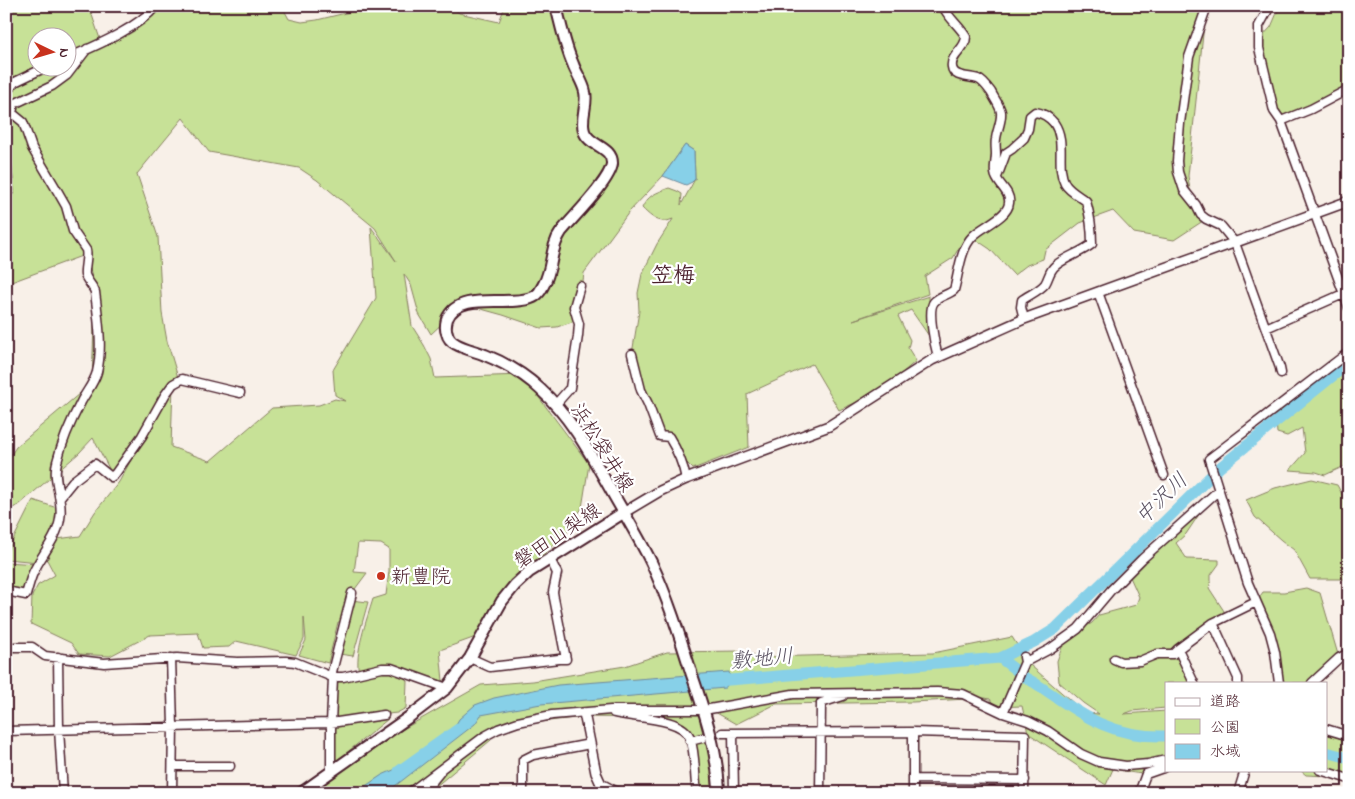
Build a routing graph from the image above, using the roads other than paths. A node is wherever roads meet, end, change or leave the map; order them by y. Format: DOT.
graph roads {
  1 [pos="156,6"];
  2 [pos="556,6"];
  3 [pos="943,6"];
  4 [pos="1207,6"];
  5 [pos="1270,6"];
  6 [pos="87,49"];
  7 [pos="78,53"];
  8 [pos="28,76"];
  9 [pos="1349,89"];
  10 [pos="6,92"];
  11 [pos="1281,121"];
  12 [pos="6,158"];
  13 [pos="996,179"];
  14 [pos="10,192"];
  15 [pos="1349,201"];
  16 [pos="1315,213"];
  17 [pos="1234,242"];
  18 [pos="580,286"];
  19 [pos="1098,292"];
  20 [pos="1343,294"];
  21 [pos="1349,308"];
  22 [pos="1024,319"];
  23 [pos="1266,328"];
  24 [pos="1349,352"];
  25 [pos="632,354"];
  26 [pos="938,357"];
  27 [pos="1281,372"];
  28 [pos="240,393"];
  29 [pos="556,404"];
  30 [pos="1164,476"];
  31 [pos="686,479"];
  32 [pos="1218,488"];
  33 [pos="60,497"];
  34 [pos="623,513"];
  35 [pos="550,559"];
  36 [pos="6,591"];
  37 [pos="352,593"];
  38 [pos="1256,602"];
  39 [pos="1213,623"];
  40 [pos="6,647"];
  41 [pos="1178,649"];
  42 [pos="1349,653"];
  43 [pos="58,658"];
  44 [pos="171,658"];
  45 [pos="470,658"];
  46 [pos="1114,659"];
  47 [pos="332,677"];
  48 [pos="1194,682"];
  49 [pos="1238,682"];
  50 [pos="1279,682"];
  51 [pos="1313,682"];
  52 [pos="447,688"];
  53 [pos="849,694"];
  54 [pos="703,708"];
  55 [pos="1004,710"];
  56 [pos="602,711"];
  57 [pos="584,713"];
  58 [pos="384,716"];
  59 [pos="331,723"];
  60 [pos="173,726"];
  61 [pos="59,730"];
  62 [pos="1328,730"];
  63 [pos="6,731"];
  64 [pos="913,732"];
  65 [pos="722,733"];
  66 [pos="733,733"];
  67 [pos="821,733"];
  68 [pos="1349,736"];
  69 [pos="702,738"];
  70 [pos="690,741"];
  71 [pos="590,744"];
  72 [pos="1165,760"];
  73 [pos="173,766"];
  74 [pos="230,766"];
  75 [pos="1165,766"];
  76 [pos="442,768"];
  77 [pos="331,772"];
  78 [pos="1244,772"];
  79 [pos="1326,772"];
  80 [pos="913,779"];
  81 [pos="1349,779"];
  82 [pos="1024,780"];
  83 [pos="63,793"];
  84 [pos="172,793"];
  85 [pos="302,793"];
  86 [pos="408,793"];
  87 [pos="423,793"];
  88 [pos="523,793"];
  89 [pos="618,793"];
  90 [pos="697,793"];
  91 [pos="719,793"];
  92 [pos="734,793"];
  93 [pos="820,793"];
  94 [pos="912,793"];
  95 [pos="1024,793"];
  96 [pos="1139,793"];
  97 [pos="1238,793"];
  1 -- 6 [label="street"];
  2 -- 29 [label="main road, 浜松袋井線"];
  3 -- 13 [label="street"];
  4 -- 17 [label="street"];
  5 -- 11 [label="street"];
  6 -- 7 [label="street"];
  6 -- 33 [label="street"];
  8 -- 10 [label="street"];
  9 -- 11 [label="street"];
  11 -- 16 [label="street"];
  12 -- 14 [label="street"];
  13 -- 22 [label="street"];
  13 -- 26 [label="street"];
  15 -- 16 [label="street"];
  16 -- 17 [label="street"];
  16 -- 20 [label="street"];
  17 -- 19 [label="street"];
  17 -- 23 [label="street"];
  18 -- 29 [label="street"];
  19 -- 22 [label="street"];
  19 -- 30 [label="street"];
  20 -- 21 [label="street"];
  20 -- 23 [label="street"];
  22 -- 26 [label="street"];
  23 -- 27 [label="street"];
  24 -- 32 [label="street"];
  25 -- 31 [label="street"];
  26 -- 31 [label="street"];
  28 -- 33 [label="street"];
  29 -- 34 [label="main road, 浜松袋井線"];
  31 -- 34 [label="street"];
  32 -- 38 [label="street"];
  32 -- 55 [label="street"];
  33 -- 36 [label="street"];
  34 -- 35 [label="main road, 磐田山梨線"];
  34 -- 54 [label="main road, 磐田山梨線"];
  35 -- 45 [label="main road, 磐田山梨線"];
  35 -- 45 [label="street"];
  37 -- 47 [label="street"];
  38 -- 39 [label="street"];
  38 -- 50 [label="street"];
  39 -- 41 [label="street"];
  39 -- 49 [label="street"];
  40 -- 43 [label="street"];
  41 -- 46 [label="street"];
  41 -- 48 [label="street"];
  42 -- 51 [label="street"];
  43 -- 44 [label="street"];
  43 -- 61 [label="street"];
  44 -- 47 [label="street"];
  44 -- 60 [label="street"];
  45 -- 52 [label="main road, 磐田山梨線"];
  47 -- 52 [label="street"];
  47 -- 59 [label="street"];
  52 -- 77 [label="main road, 磐田山梨線"];
  53 -- 54 [label="street"];
  53 -- 55 [label="street"];
  53 -- 67 [label="street"];
  54 -- 56 [label="street"];
  54 -- 91 [label="main road, 磐田山梨線"];
  55 -- 72 [label="street"];
  56 -- 57 [label="street"];
  56 -- 70 [label="street"];
  57 -- 71 [label="street"];
  57 -- 76 [label="street"];
  58 -- 59 [label="street"];
  59 -- 60 [label="street"];
  59 -- 77 [label="street"];
  60 -- 61 [label="street"];
  60 -- 73 [label="street"];
  61 -- 63 [label="street"];
  61 -- 83 [label="street"];
  62 -- 68 [label="street"];
  64 -- 67 [label="street"];
  64 -- 80 [label="street"];
  64 -- 82 [label="street"];
  65 -- 66 [label="street"];
  66 -- 67 [label="street"];
  66 -- 92 [label="street"];
  67 -- 93 [label="street"];
  69 -- 70 [label="street"];
  70 -- 90 [label="street"];
  71 -- 88 [label="street"];
  71 -- 89 [label="street"];
  73 -- 74 [label="street"];
  73 -- 84 [label="street"];
  75 -- 96 [label="street"];
  76 -- 86 [label="street"];
  76 -- 87 [label="street"];
  77 -- 85 [label="main road, 磐田山梨線"];
  78 -- 97 [label="street"];
  79 -- 81 [label="street"];
  80 -- 82 [label="street"];
  80 -- 94 [label="street"];
  82 -- 95 [label="street"];
}
